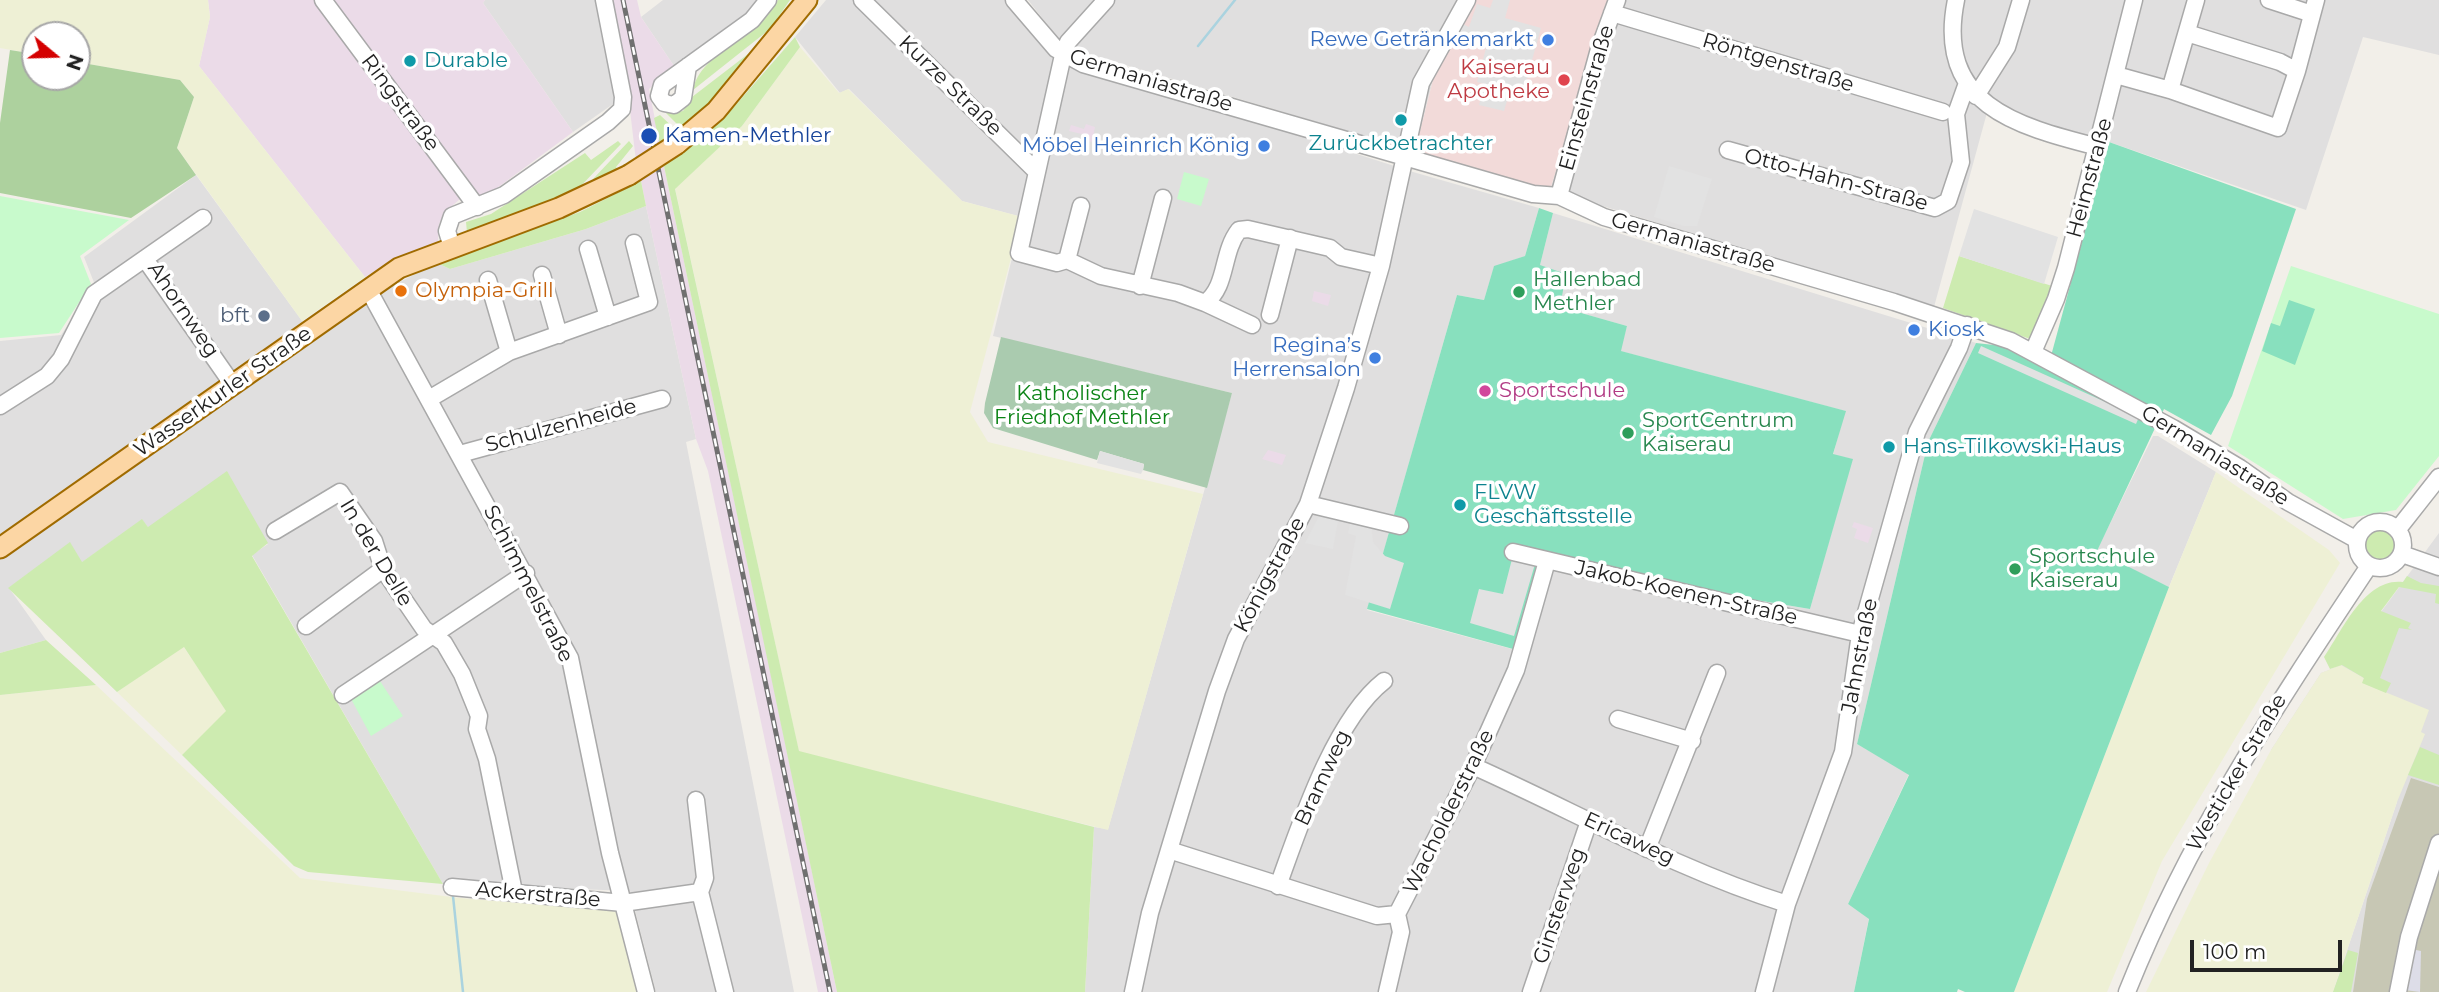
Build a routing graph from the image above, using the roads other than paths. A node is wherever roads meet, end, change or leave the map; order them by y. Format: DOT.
graph roads {
  1 [pos="323,0"];
  2 [pos="604,0"];
  3 [pos="768,0"];
  4 [pos="807,0"];
  5 [pos="862,0"];
  6 [pos="1014,0"];
  7 [pos="1106,0"];
  8 [pos="1446,0"];
  9 [pos="1956,0"];
  10 [pos="2021,0"];
  11 [pos="2134,0"];
  12 [pos="2196,0"];
  13 [pos="2269,0"];
  14 [pos="1464,4"];
  15 [pos="1615,6"];
  16 [pos="2314,7"];
  17 [pos="2187,33"];
  18 [pos="1063,55"];
  19 [pos="688,66"];
  20 [pos="2297,71"];
  21 [pos="2116,75"];
  22 [pos="2170,90"];
  23 [pos="1971,91"];
  24 [pos="1943,112"];
  25 [pos="2098,147"];
  26 [pos="1728,150"];
  27 [pos="1407,157"];
  28 [pos="1037,172"];
  29 [pos="1559,197"];
  30 [pos="1163,198"];
  31 [pos="1081,206"];
  32 [pos="477,207"];
  33 [pos="203,218"];
  34 [pos="1290,237"];
  35 [pos="635,243"];
  36 [pos="452,247"];
  37 [pos="588,249"];
  38 [pos="145,259"];
  39 [pos="1067,260"];
  40 [pos="1381,266"];
  41 [pos="542,275"];
  42 [pos="488,281"];
  43 [pos="1140,286"];
  44 [pos="369,289"];
  45 [pos="1205,303"];
  46 [pos="1270,315"];
  47 [pos="608,317"];
  48 [pos="1967,325"];
  49 [pos="1252,326"];
  50 [pos="559,335"];
  51 [pos="509,352"];
  52 [pos="2033,352"];
  53 [pos="233,385"];
  54 [pos="429,399"];
  55 [pos="662,399"];
  56 [pos="0,406"];
  57 [pos="460,454"];
  58 [pos="2439,477"];
  59 [pos="1308,504"];
  60 [pos="1400,526"];
  61 [pos="2398,529"];
  62 [pos="275,531"];
  63 [pos="2357,540"];
  64 [pos="0,548"];
  65 [pos="1513,552"];
  66 [pos="2402,554"];
  67 [pos="1547,561"];
  68 [pos="2369,566"];
  69 [pos="2439,567"];
  70 [pos="383,569"];
  71 [pos="526,573"];
  72 [pos="306,626"];
  73 [pos="1860,634"];
  74 [pos="435,636"];
  75 [pos="1717,673"];
  76 [pos="1384,681"];
  77 [pos="342,695"];
  78 [pos="1618,719"];
  79 [pos="1692,741"];
  80 [pos="1473,766"];
  81 [pos="696,800"];
  82 [pos="1589,821"];
  83 [pos="2439,843"];
  84 [pos="1647,849"];
  85 [pos="1169,850"];
  86 [pos="1278,886"];
  87 [pos="452,887"];
  88 [pos="514,892"];
  89 [pos="700,892"];
  90 [pos="623,903"];
  91 [pos="1787,904"];
  92 [pos="1397,914"];
  93 [pos="646,992"];
  94 [pos="724,992"];
  95 [pos="1133,992"];
  96 [pos="1387,992"];
  97 [pos="1531,992"];
  98 [pos="1764,992"];
  99 [pos="2127,992"];
  100 [pos="2398,992"];
  1 -- 32 [label="street, Ringstraße"];
  2 -- 32 [label="street"];
  3 -- 19 [label="street"];
  4 -- 36 [label="main road, Wasserkurler Straße, bridge"];
  5 -- 28 [label="street, Kurze Straße"];
  6 -- 18 [label="street, Germaniastraße"];
  7 -- 18 [label="street"];
  8 -- 14 [label="street"];
  9 -- 23 [label="street"];
  10 -- 23 [label="street, Otto-Hahn-Straße"];
  11 -- 21 [label="street, Heimstraße"];
  12 -- 17 [label="street"];
  13 -- 16 [label="street"];
  14 -- 27 [label="street, Königstraße"];
  15 -- 24 [label="street, Röntgenstraße"];
  15 -- 29 [label="street, Einsteinstraße"];
  16 -- 20 [label="street"];
  17 -- 20 [label="street"];
  17 -- 22 [label="street"];
  18 -- 27 [label="street, Germaniastraße"];
  18 -- 28 [label="street"];
  20 -- 22 [label="street"];
  21 -- 22 [label="street"];
  21 -- 25 [label="street, Heimstraße"];
  23 -- 25 [label="street"];
  23 -- 26 [label="street, Otto-Hahn-Straße"];
  25 -- 52 [label="street, Heimstraße"];
  27 -- 29 [label="street, Germaniastraße"];
  27 -- 40 [label="street, Königstraße"];
  28 -- 39 [label="street"];
  29 -- 48 [label="street, Germaniastraße"];
  30 -- 43 [label="street"];
  31 -- 39 [label="street"];
  32 -- 36 [label="street"];
  33 -- 38 [label="street, Ahornweg"];
  34 -- 40 [label="street"];
  34 -- 45 [label="street"];
  34 -- 46 [label="street"];
  35 -- 47 [label="street"];
  36 -- 44 [label="main road, Wasserkurler Straße"];
  37 -- 47 [label="street"];
  38 -- 53 [label="street, Ahornweg"];
  38 -- 56 [label="street"];
  39 -- 43 [label="street"];
  40 -- 59 [label="street, Königstraße"];
  41 -- 50 [label="street"];
  42 -- 51 [label="street"];
  43 -- 45 [label="street"];
  44 -- 53 [label="main road, Wasserkurler Straße"];
  44 -- 54 [label="street, Schimmelstraße"];
  45 -- 49 [label="street"];
  47 -- 50 [label="street"];
  48 -- 52 [label="street, Germaniastraße"];
  48 -- 73 [label="street, Jahnstraße"];
  50 -- 51 [label="street"];
  51 -- 54 [label="street"];
  52 -- 63 [label="street, Germaniastraße"];
  53 -- 64 [label="main road, Wasserkurler Straße"];
  54 -- 57 [label="street, Schimmelstraße"];
  55 -- 57 [label="street, Schulzenheide"];
  57 -- 71 [label="street, Schimmelstraße"];
  58 -- 61 [label="street"];
  59 -- 60 [label="street"];
  59 -- 85 [label="street, Königstraße"];
  61 -- 63 [label="street"];
  61 -- 66 [label="street"];
  62 -- 70 [label="street, In der Delle"];
  63 -- 68 [label="street"];
  65 -- 67 [label="street, Jakob-Koenen-Straße"];
  66 -- 68 [label="street"];
  66 -- 69 [label="street"];
  67 -- 73 [label="street, Jakob-Koenen-Straße"];
  67 -- 80 [label="street, Wacholderstraße"];
  68 -- 99 [label="street, Westicker Straße"];
  70 -- 72 [label="street"];
  70 -- 74 [label="street, In der Delle"];
  71 -- 74 [label="street"];
  71 -- 90 [label="street, Schimmelstraße"];
  73 -- 91 [label="street, Jahnstraße"];
  74 -- 77 [label="street"];
  74 -- 88 [label="street, In der Delle"];
  75 -- 79 [label="street"];
  76 -- 86 [label="street, Bramweg"];
  78 -- 79 [label="street"];
  79 -- 84 [label="street"];
  80 -- 82 [label="street, Ericaweg"];
  80 -- 92 [label="street, Wacholderstraße"];
  81 -- 89 [label="street"];
  82 -- 84 [label="street, Ericaweg"];
  82 -- 97 [label="street, Ginsterweg"];
  83 -- 100 [label="street"];
  84 -- 91 [label="street, Ericaweg"];
  85 -- 86 [label="street, Wacholderstraße"];
  85 -- 95 [label="street, Königstraße"];
  86 -- 92 [label="street, Wacholderstraße"];
  87 -- 88 [label="street, Ackerstraße"];
  88 -- 90 [label="street, Ackerstraße"];
  89 -- 90 [label="street"];
  89 -- 94 [label="street"];
  90 -- 93 [label="street, Schimmelstraße"];
  91 -- 98 [label="street, Jahnstraße"];
  92 -- 96 [label="street"];
}
